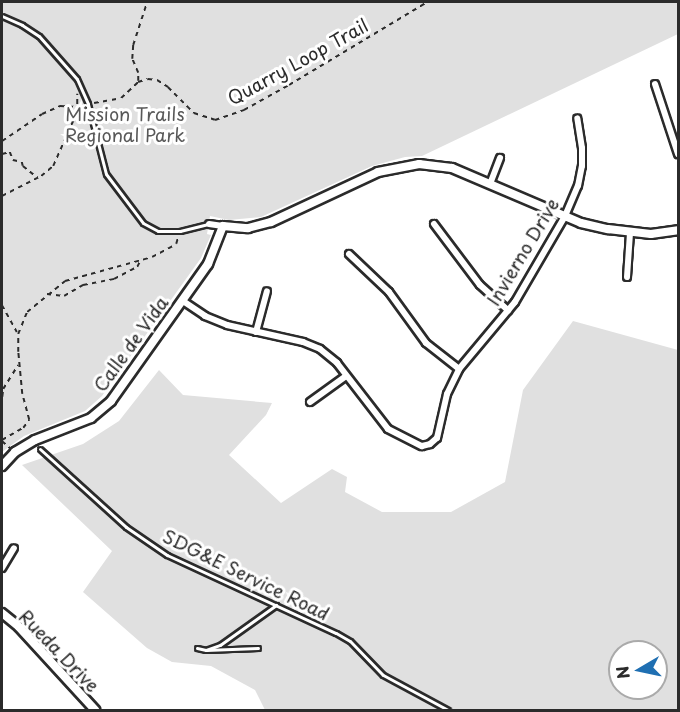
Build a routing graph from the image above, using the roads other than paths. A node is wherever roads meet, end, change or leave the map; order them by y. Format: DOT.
graph roads {
  1 [pos="2,16"];
  2 [pos="655,84"];
  3 [pos="577,118"];
  4 [pos="678,154"];
  5 [pos="500,158"];
  6 [pos="490,184"];
  7 [pos="565,216"];
  8 [pos="209,224"];
  9 [pos="434,224"];
  10 [pos="223,226"];
  11 [pos="678,230"];
  12 [pos="630,232"];
  13 [pos="350,254"];
  14 [pos="627,276"];
  15 [pos="267,291"];
  16 [pos="183,300"];
  17 [pos="508,310"];
  18 [pos="256,332"];
  19 [pos="459,369"];
  20 [pos="346,376"];
  21 [pos="310,402"];
  22 [pos="40,449"];
  23 [pos="2,466"];
  24 [pos="14,548"];
  25 [pos="2,568"];
  26 [pos="276,605"];
  27 [pos="2,614"];
  28 [pos="197,648"];
  29 [pos="258,648"];
  30 [pos="206,650"];
  31 [pos="95,711"];
  32 [pos="448,711"];
  1 -- 8 [label="lane"];
  2 -- 4 [label="street"];
  3 -- 7 [label="street, Invierno Drive"];
  5 -- 6 [label="street"];
  6 -- 7 [label="street"];
  6 -- 10 [label="street"];
  7 -- 12 [label="street"];
  7 -- 17 [label="street, Invierno Drive"];
  8 -- 10 [label="street"];
  9 -- 17 [label="street"];
  10 -- 16 [label="street, Calle de Vida"];
  11 -- 12 [label="street"];
  12 -- 14 [label="street"];
  13 -- 19 [label="street"];
  15 -- 18 [label="street"];
  16 -- 18 [label="street"];
  16 -- 23 [label="street, Calle de Vida"];
  17 -- 19 [label="street, Invierno Drive"];
  18 -- 20 [label="street"];
  19 -- 20 [label="street, Invierno Drive"];
  20 -- 21 [label="street"];
  22 -- 26 [label="lane, SDG&E Service Road"];
  24 -- 25 [label="street"];
  26 -- 30 [label="lane"];
  26 -- 32 [label="lane, SDG&E Service Road"];
  27 -- 31 [label="street, Rueda Drive"];
  28 -- 30 [label="lane"];
  29 -- 30 [label="lane"];
}
